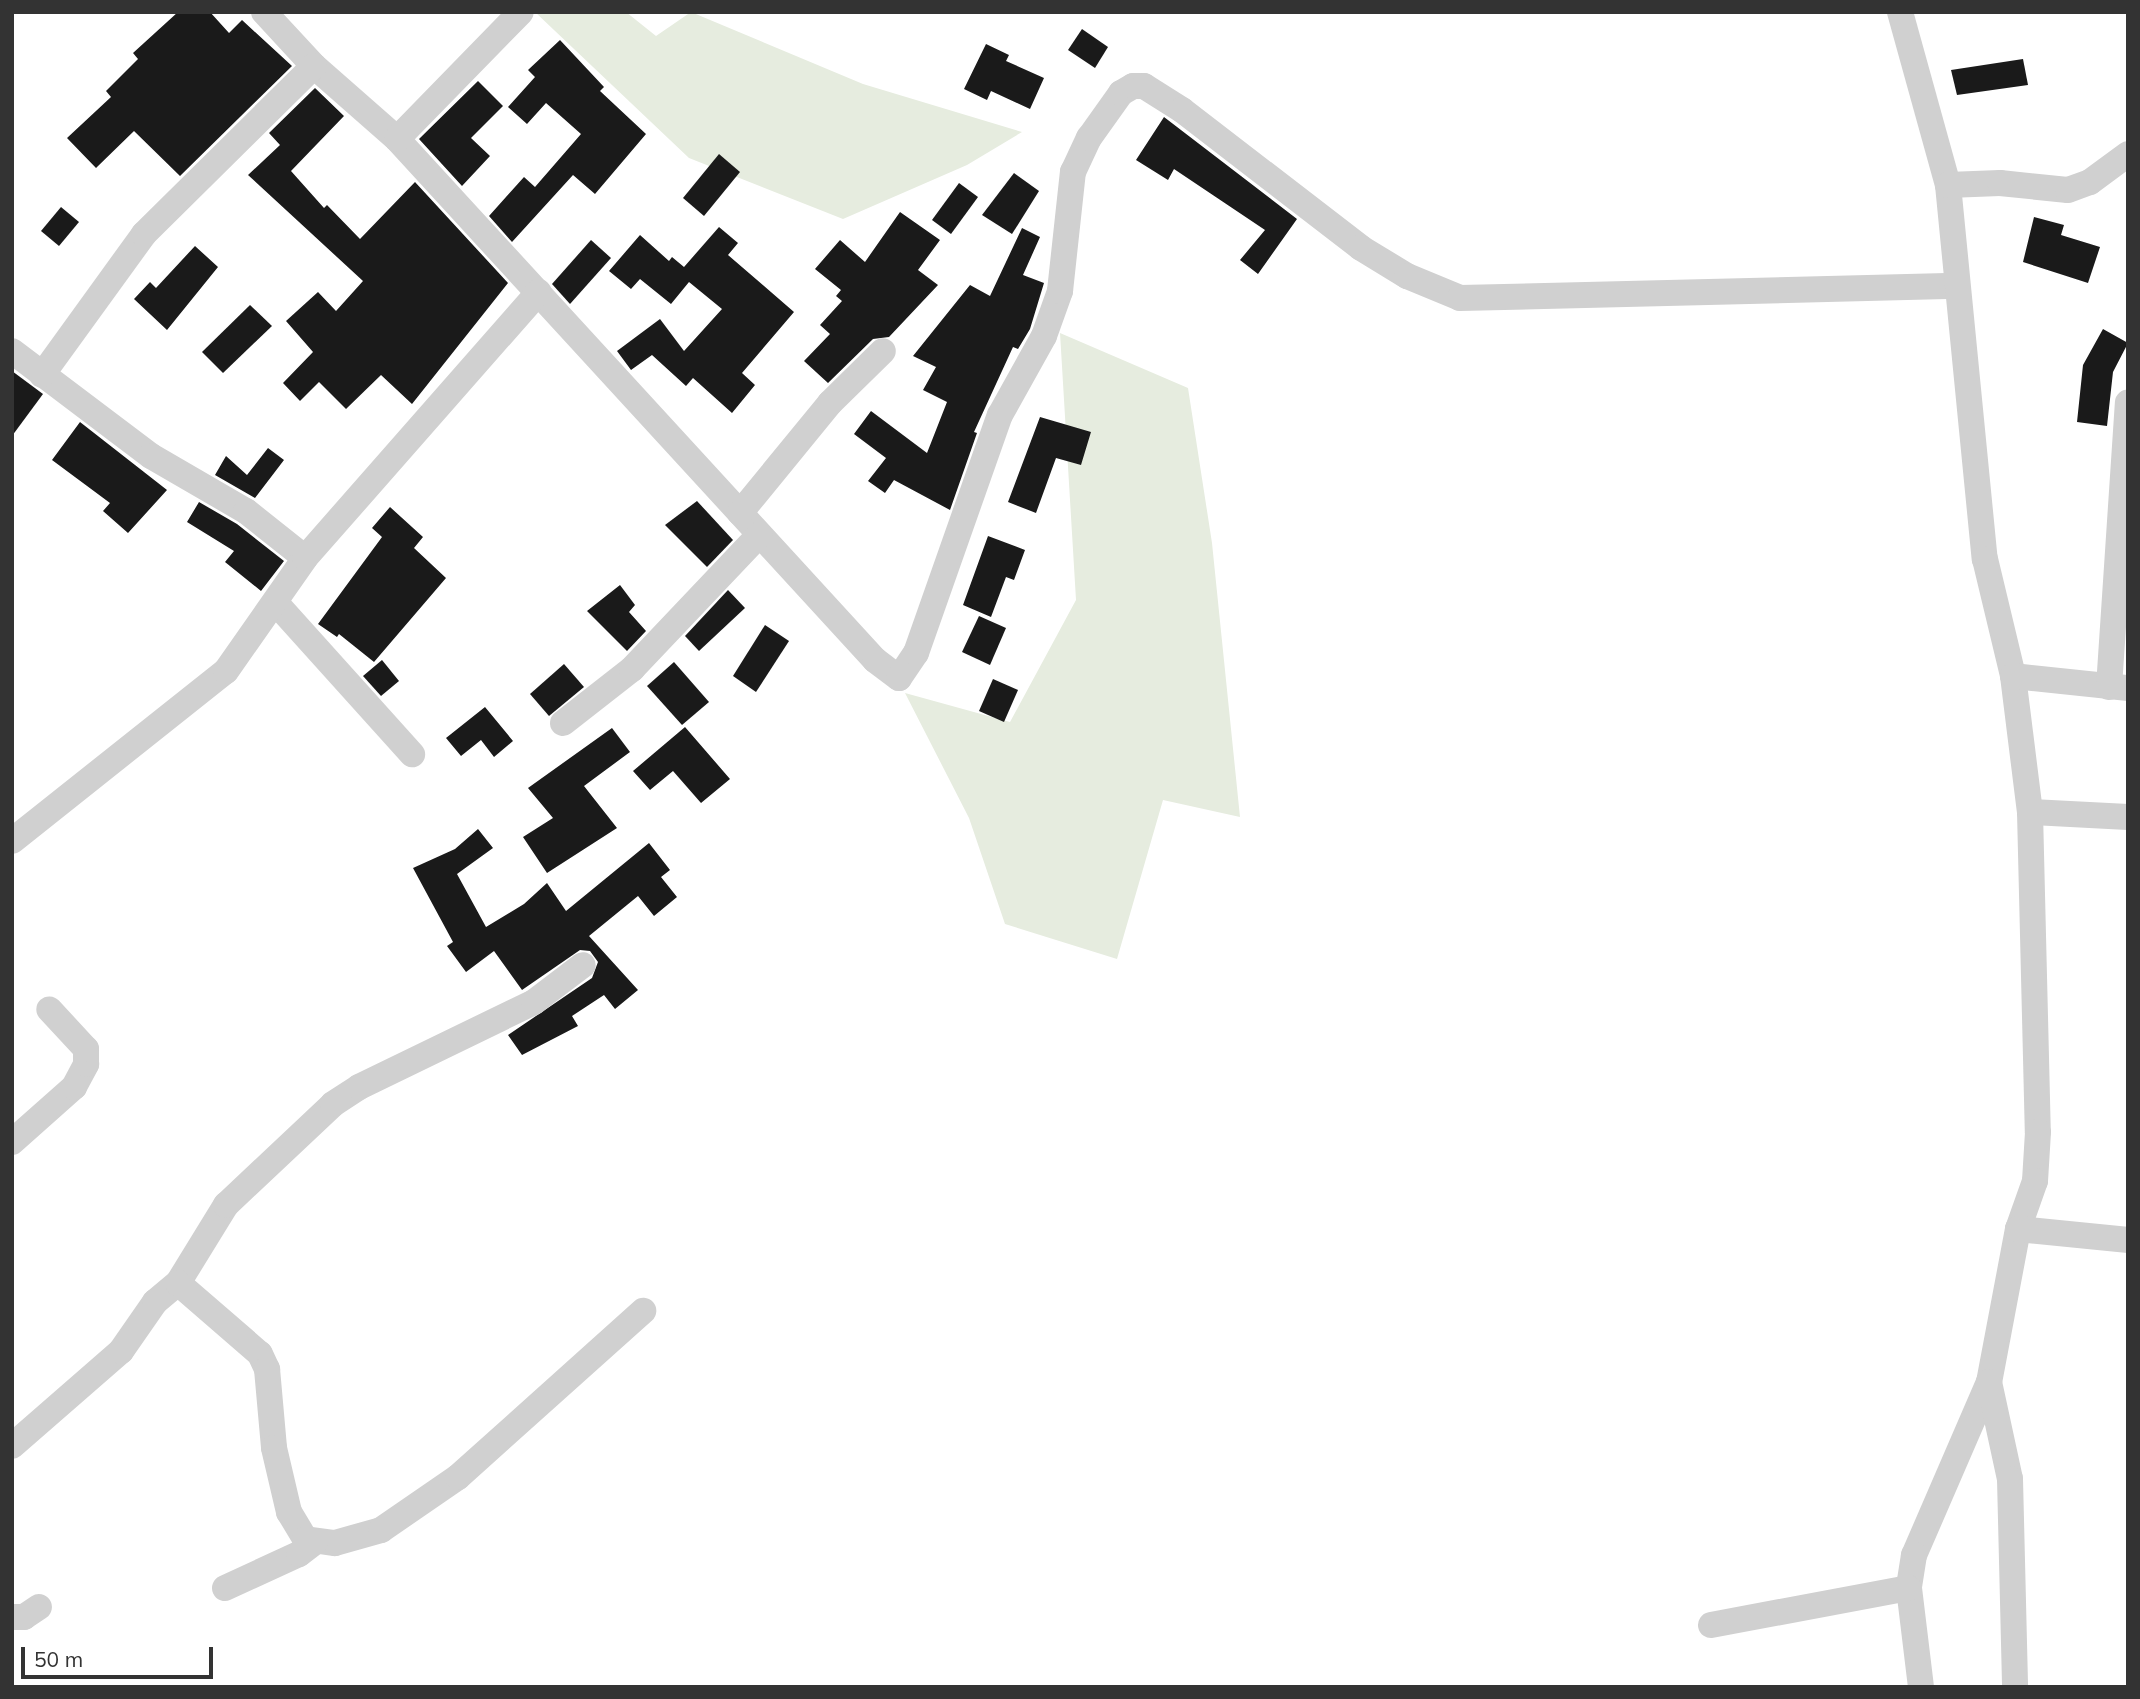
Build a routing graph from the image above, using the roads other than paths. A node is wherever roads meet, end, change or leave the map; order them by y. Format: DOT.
graph roads {
  1 [pos="264,12"];
  2 [pos="521,12"];
  3 [pos="1900,12"];
  4 [pos="314,66"];
  5 [pos="397,139"];
  6 [pos="2128,154"];
  7 [pos="1948,185"];
  8 [pos="1957,286"];
  9 [pos="539,292"];
  10 [pos="12,351"];
  11 [pos="883,351"];
  12 [pos="42,375"];
  13 [pos="2128,403"];
  14 [pos="2123,498"];
  15 [pos="740,513"];
  16 [pos="759,535"];
  17 [pos="305,558"];
  18 [pos="2120,589"];
  19 [pos="275,602"];
  20 [pos="2013,676"];
  21 [pos="2118,687"];
  22 [pos="563,723"];
  23 [pos="412,754"];
  24 [pos="2030,811"];
  25 [pos="2128,817"];
  26 [pos="12,841"];
  27 [pos="583,965"];
  28 [pos="49,1009"];
  29 [pos="12,1142"];
  30 [pos="2018,1229"];
  31 [pos="2128,1240"];
  32 [pos="178,1283"];
  33 [pos="643,1311"];
  34 [pos="1989,1382"];
  35 [pos="12,1447"];
  36 [pos="315,1542"];
  37 [pos="225,1588"];
  38 [pos="1909,1588"];
  39 [pos="39,1607"];
  40 [pos="12,1617"];
  41 [pos="1711,1625"];
  42 [pos="1921,1687"];
  43 [pos="2015,1687"];
  1 -- 4 [label="street"];
  2 -- 5 [label="street"];
  3 -- 7 [label="street"];
  4 -- 5 [label="street"];
  4 -- 12 [label="street"];
  5 -- 9 [label="street"];
  6 -- 7 [label="street"];
  7 -- 8 [label="street"];
  8 -- 16 [label="street"];
  8 -- 20 [label="street"];
  9 -- 15 [label="street"];
  9 -- 17 [label="street"];
  10 -- 12 [label="street"];
  11 -- 15 [label="street"];
  12 -- 17 [label="street"];
  13 -- 14 [label="street"];
  14 -- 18 [label="street"];
  15 -- 16 [label="street"];
  16 -- 22 [label="street"];
  17 -- 19 [label="street"];
  18 -- 21 [label="street"];
  19 -- 23 [label="street"];
  19 -- 26 [label="street"];
  20 -- 21 [label="street"];
  20 -- 24 [label="street"];
  24 -- 25 [label="street"];
  24 -- 30 [label="street"];
  27 -- 32 [label="street"];
  28 -- 29 [label="street"];
  30 -- 31 [label="street"];
  30 -- 34 [label="street"];
  32 -- 35 [label="street"];
  32 -- 36 [label="street"];
  33 -- 36 [label="street"];
  34 -- 38 [label="street"];
  34 -- 43 [label="street"];
  36 -- 37 [label="street"];
  38 -- 41 [label="street"];
  38 -- 42 [label="street"];
  39 -- 40 [label="street"];
}
